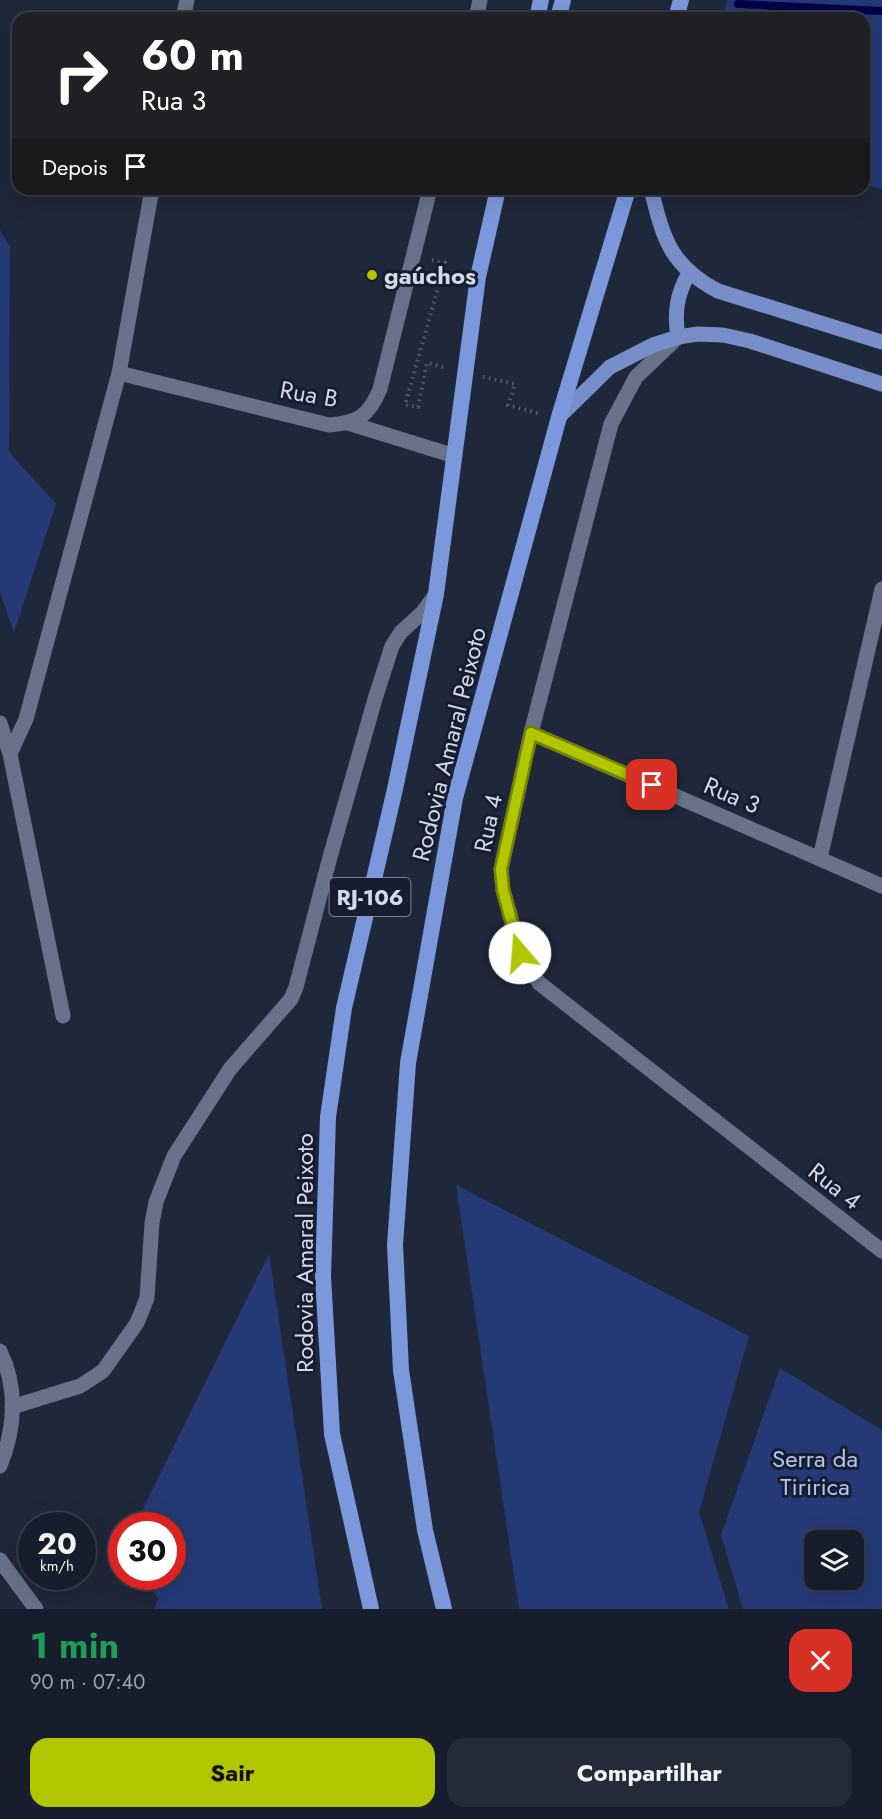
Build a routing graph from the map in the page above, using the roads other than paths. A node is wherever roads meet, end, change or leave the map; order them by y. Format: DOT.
graph roads {
  1 [pos="151,195"];
  2 [pos="428,195"];
  3 [pos="497,195"];
  4 [pos="502,195"];
  5 [pos="626,195"];
  6 [pos="653,195"];
  7 [pos="493,211"];
  8 [pos="689,273"];
  9 [pos="678,337"];
  10 [pos="882,342"];
  11 [pos="119,373"];
  12 [pos="882,384"];
  13 [pos="559,417"];
  14 [pos="348,423"];
  15 [pos="455,456"];
  16 [pos="882,588"];
  17 [pos="436,594"];
  18 [pos="0,723"];
  19 [pos="531,733"];
  20 [pos="10,754"];
  21 [pos="820,858"];
  22 [pos="882,886"];
  23 [pos="63,1016"];
  24 [pos="882,1251"];
  25 [pos="0,1352"];
  26 [pos="12,1407"];
  27 [pos="2,1459"];
  28 [pos="1,1562"];
  29 [pos="36,1609"];
  30 [pos="371,1609"];
  31 [pos="444,1609"];
  1 -- 11 [label="street"];
  2 -- 14 [label="street, Rua B"];
  3 -- 7 [label="highway, Rodovia Amaral Peixoto / RJ-106"];
  4 -- 7 [label="highway"];
  5 -- 13 [label="highway, Rodovia Amaral Peixoto / RJ-106"];
  6 -- 8 [label="main road"];
  7 -- 15 [label="highway, Rodovia Amaral Peixoto / RJ-106"];
  8 -- 9 [label="main road"];
  8 -- 10 [label="main road"];
  9 -- 12 [label="main road"];
  9 -- 13 [label="main road"];
  9 -- 19 [label="street, Rua 4"];
  11 -- 14 [label="street, Rua B"];
  11 -- 20 [label="street"];
  13 -- 31 [label="highway, Rodovia Amaral Peixoto / RJ-106"];
  14 -- 15 [label="street"];
  15 -- 17 [label="highway, Rodovia Amaral Peixoto / RJ-106"];
  16 -- 21 [label="street"];
  17 -- 26 [label="street"];
  17 -- 30 [label="highway, Rodovia Amaral Peixoto / RJ-106"];
  18 -- 20 [label="street"];
  19 -- 21 [label="street, Rua 3"];
  19 -- 24 [label="street, Rua 4"];
  20 -- 23 [label="street"];
  21 -- 22 [label="street, Rua 3"];
  25 -- 26 [label="street"];
  26 -- 27 [label="street"];
  28 -- 29 [label="street"];
}
